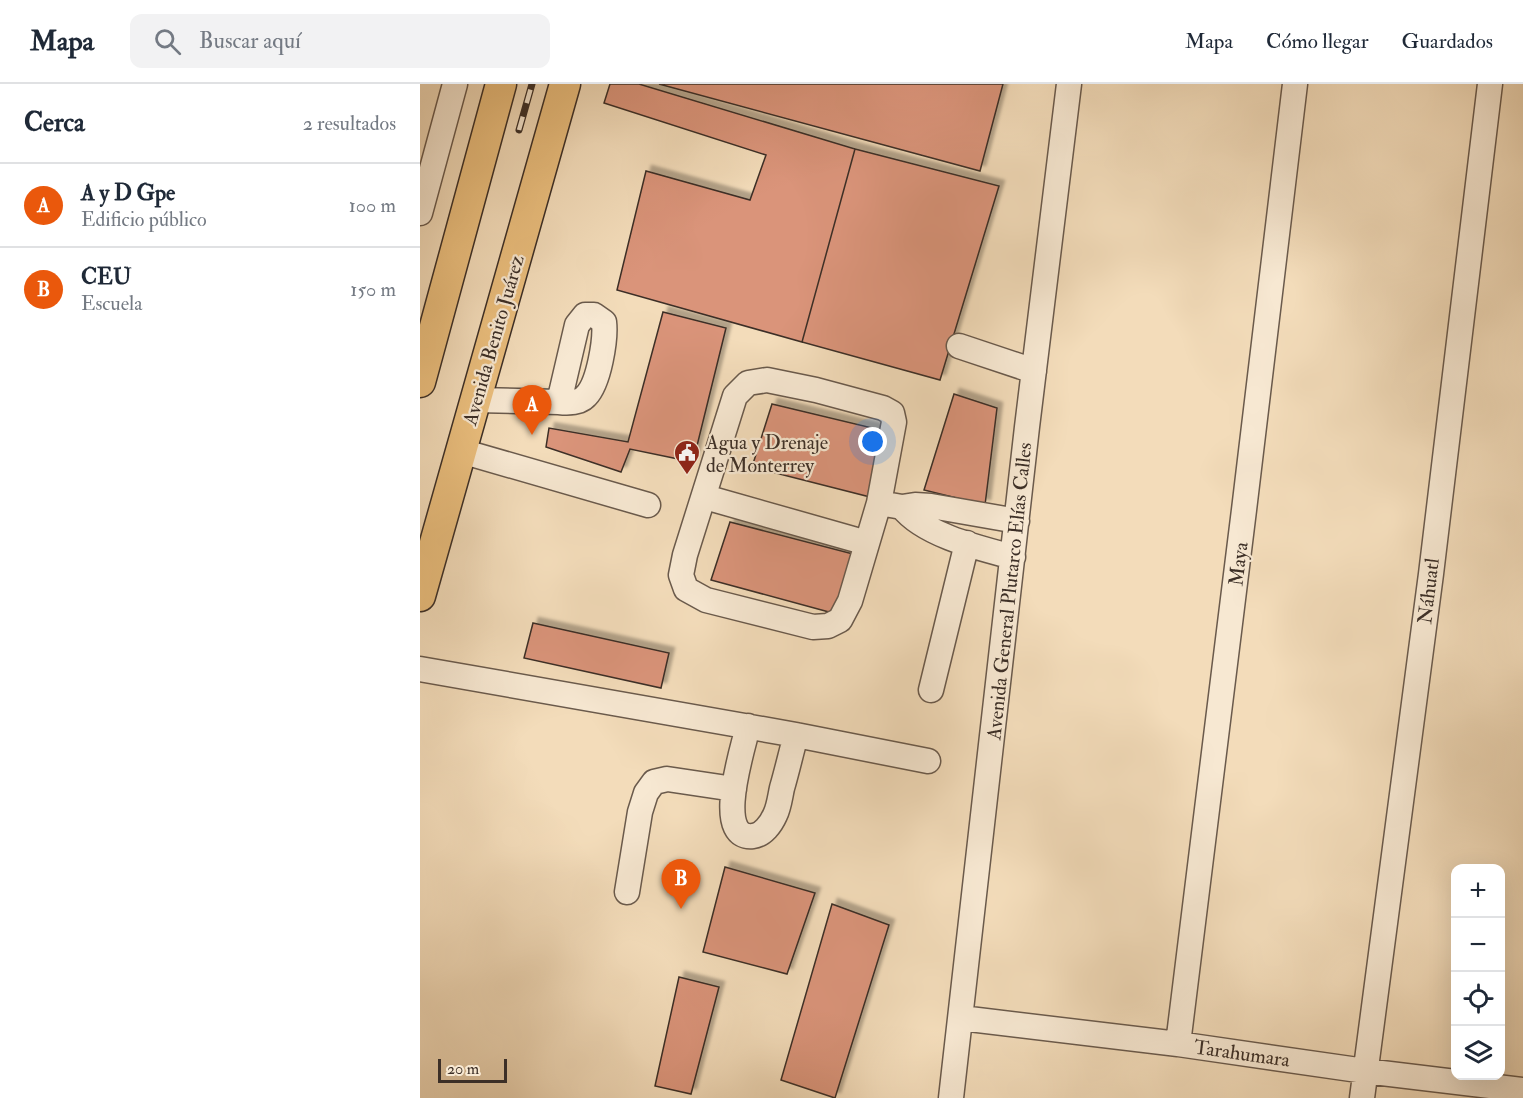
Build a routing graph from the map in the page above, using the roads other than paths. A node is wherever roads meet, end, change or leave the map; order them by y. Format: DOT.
graph roads {
  1 [pos="456,84"];
  2 [pos="482,84"];
  3 [pos="501,84"];
  4 [pos="553,84"];
  5 [pos="565,84"];
  6 [pos="580,84"];
  7 [pos="1069,84"];
  8 [pos="1294,84"];
  9 [pos="1490,84"];
  10 [pos="541,171"];
  11 [pos="473,189"];
  12 [pos="420,213"];
  13 [pos="427,330"];
  14 [pos="959,346"];
  15 [pos="1034,371"];
  16 [pos="420,382"];
  17 [pos="476,400"];
  18 [pos="559,402"];
  19 [pos="461,451"];
  20 [pos="705,497"];
  21 [pos="648,505"];
  22 [pos="891,505"];
  23 [pos="1017,520"];
  24 [pos="867,543"];
  25 [pos="967,543"];
  26 [pos="1013,556"];
  27 [pos="420,596"];
  28 [pos="420,669"];
  29 [pos="931,690"];
  30 [pos="748,726"];
  31 [pos="796,735"];
  32 [pos="928,761"];
  33 [pos="734,789"];
  34 [pos="627,892"];
  35 [pos="961,1018"];
  36 [pos="1178,1044"];
  37 [pos="1365,1071"];
  38 [pos="1523,1090"];
  39 [pos="951,1098"];
  40 [pos="1362,1098"];
  1 -- 12 [label="street"];
  2 -- 11 [label="main road"];
  3 -- 11 [label="main road"];
  4 -- 10 [label="main road"];
  5 -- 10 [label="main road, Avenida Benito Juárez"];
  6 -- 10 [label="main road"];
  7 -- 15 [label="street, Avenida General Plutarco Elías Calles"];
  8 -- 36 [label="street, Maya"];
  9 -- 37 [label="street, Náhuatl"];
  10 -- 17 [label="main road, Avenida Benito Juárez"];
  11 -- 13 [label="main road"];
  13 -- 16 [label="main road"];
  14 -- 15 [label="street"];
  15 -- 23 [label="street, Avenida General Plutarco Elías Calles"];
  17 -- 18 [label="street"];
  17 -- 19 [label="main road, Avenida Benito Juárez"];
  19 -- 21 [label="street"];
  19 -- 27 [label="main road, Avenida Benito Juárez"];
  20 -- 22 [label="street"];
  20 -- 24 [label="street"];
  20 -- 24 [label="street"];
  22 -- 23 [label="street"];
  22 -- 24 [label="street"];
  22 -- 25 [label="street"];
  23 -- 26 [label="street, Avenida General Plutarco Elías Calles"];
  25 -- 26 [label="street"];
  25 -- 29 [label="street"];
  26 -- 35 [label="street, Avenida General Plutarco Elías Calles"];
  28 -- 30 [label="street"];
  30 -- 31 [label="street"];
  30 -- 33 [label="street"];
  31 -- 32 [label="street"];
  31 -- 33 [label="street"];
  33 -- 34 [label="street"];
  35 -- 36 [label="street, Tarahumara"];
  35 -- 39 [label="street, Avenida General Plutarco Elías Calles"];
  36 -- 37 [label="street, Tarahumara"];
  37 -- 38 [label="street, Tarahumara"];
  37 -- 40 [label="street, Náhuatl"];
}
